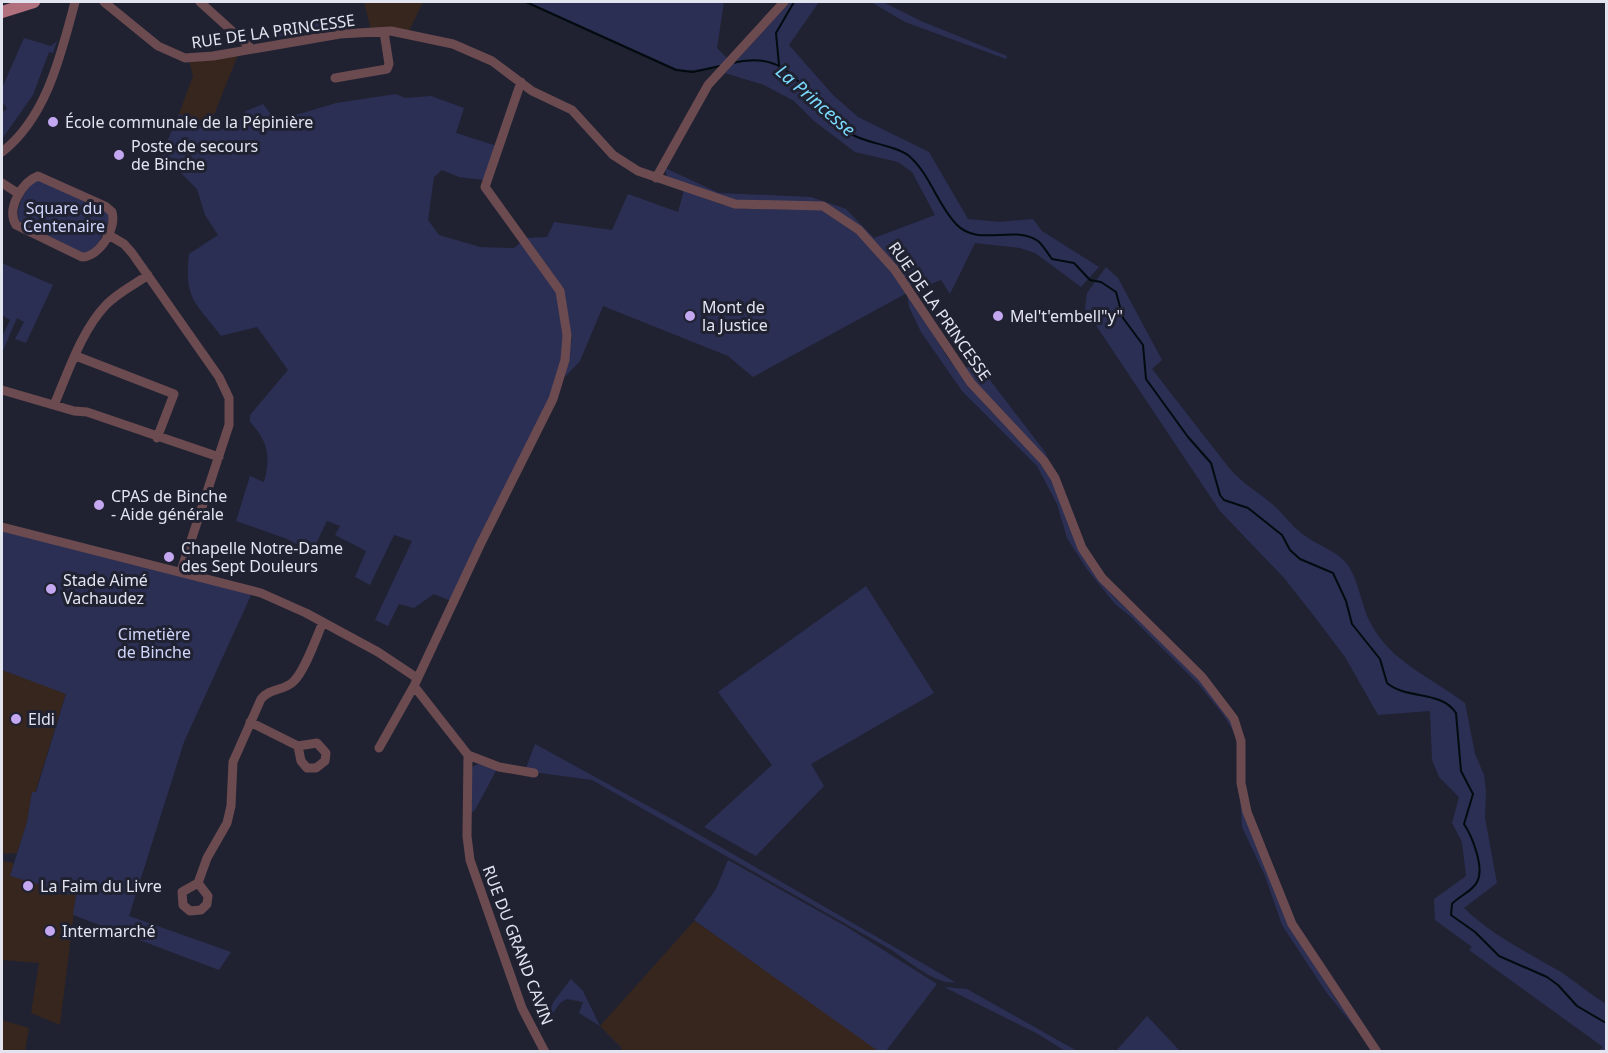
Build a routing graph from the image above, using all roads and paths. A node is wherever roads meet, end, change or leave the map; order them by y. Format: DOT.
graph roads {
  1 [pos="34,2"];
  2 [pos="75,2"];
  3 [pos="104,2"];
  4 [pos="200,2"];
  5 [pos="784,2"];
  6 [pos="2,12"];
  7 [pos="384,32"];
  8 [pos="252,49"];
  9 [pos="335,78"];
  10 [pos="521,82"];
  11 [pos="2,152"];
  12 [pos="656,178"];
  13 [pos="2,183"];
  14 [pos="19,194"];
  15 [pos="107,234"];
  16 [pos="148,276"];
  17 [pos="76,356"];
  18 [pos="2,390"];
  19 [pos="54,405"];
  20 [pos="157,438"];
  21 [pos="219,457"];
  22 [pos="2,527"];
  23 [pos="181,570"];
  24 [pos="323,622"];
  25 [pos="416,682"];
  26 [pos="250,722"];
  27 [pos="298,746"];
  28 [pos="379,748"];
  29 [pos="468,755"];
  30 [pos="534,773"];
  31 [pos="198,883"];
  32 [pos="545,1052"];
  33 [pos="1377,1052"];
  1 -- 6 [label="main road"];
  2 -- 11 [label="street"];
  3 -- 8 [label="street, RUE DE LA PRINCESSE"];
  4 -- 8 [label="street"];
  5 -- 12 [label="street"];
  7 -- 8 [label="street, RUE DE LA PRINCESSE"];
  7 -- 9 [label="street"];
  7 -- 10 [label="street, RUE DE LA PRINCESSE"];
  10 -- 12 [label="street, RUE DE LA PRINCESSE"];
  10 -- 25 [label="street"];
  12 -- 33 [label="street, RUE DE LA PRINCESSE"];
  13 -- 14 [label="street"];
  14 -- 15 [label="street"];
  14 -- 15 [label="street"];
  15 -- 16 [label="street"];
  16 -- 17 [label="street"];
  16 -- 21 [label="street"];
  17 -- 19 [label="street"];
  17 -- 20 [label="street"];
  18 -- 19 [label="street"];
  19 -- 20 [label="street"];
  20 -- 21 [label="street"];
  21 -- 23 [label="street"];
  22 -- 23 [label="street"];
  23 -- 24 [label="street"];
  24 -- 25 [label="street"];
  24 -- 26 [label="street"];
  25 -- 28 [label="street"];
  25 -- 29 [label="street"];
  26 -- 27 [label="street"];
  26 -- 31 [label="street"];
  29 -- 30 [label="street"];
  29 -- 32 [label="street, RUE DU GRAND CAVIN"];
}
